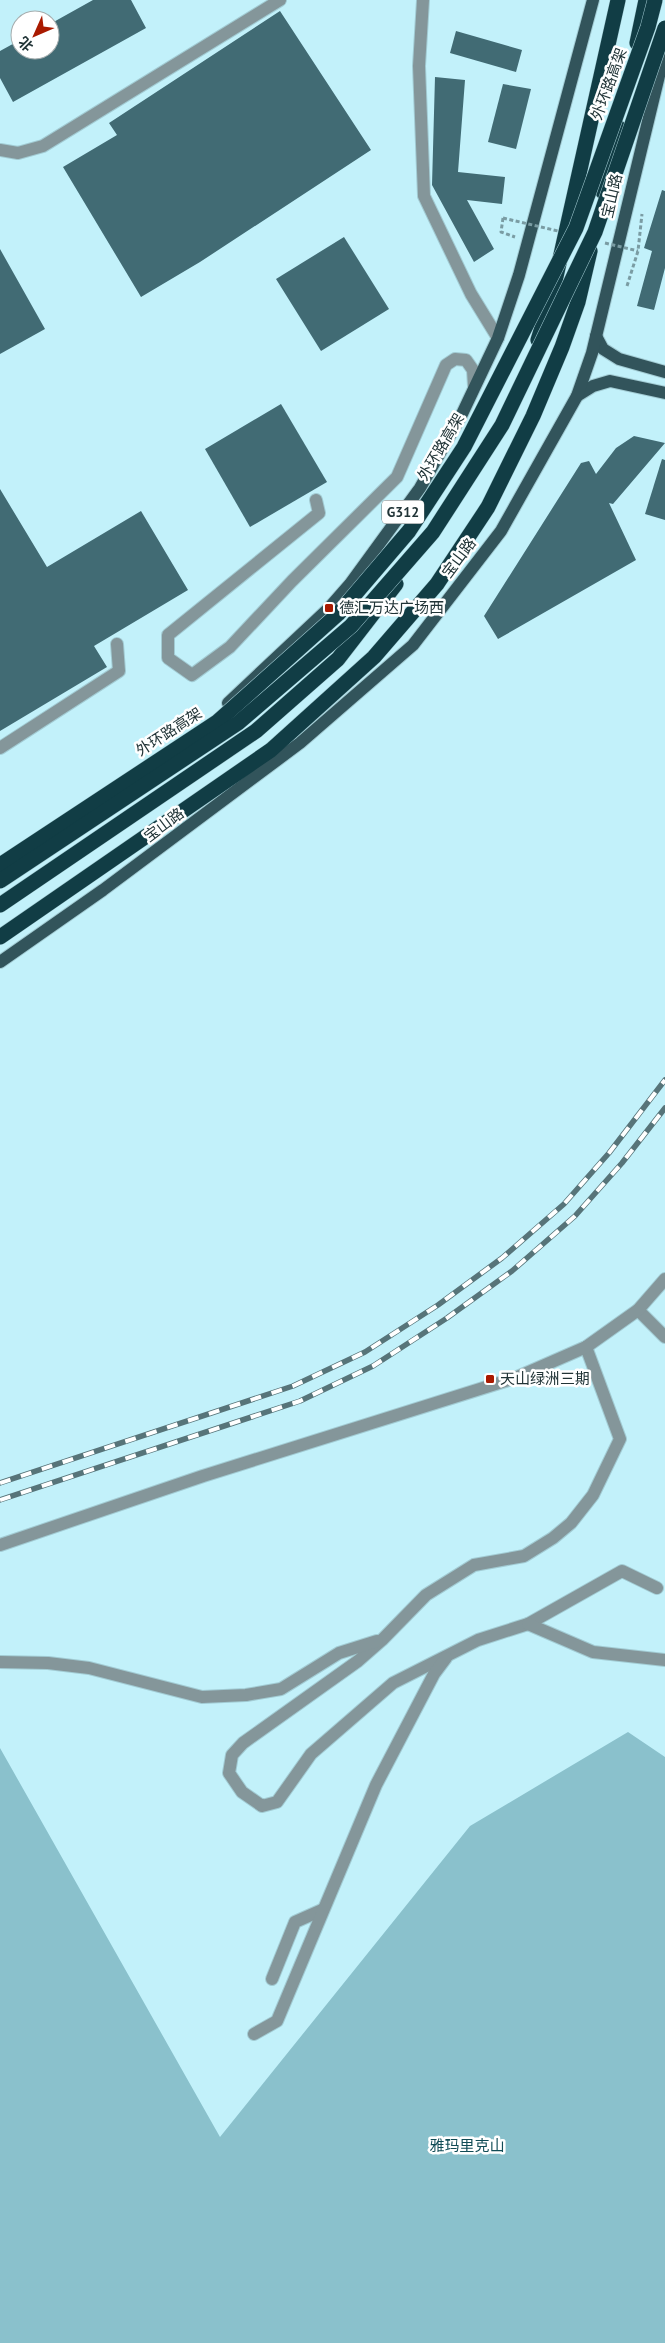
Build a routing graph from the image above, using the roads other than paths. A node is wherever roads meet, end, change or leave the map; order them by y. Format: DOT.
graph roads {
  1 [pos="280,0"];
  2 [pos="423,0"];
  3 [pos="593,0"];
  4 [pos="618,0"];
  5 [pos="646,0"];
  6 [pos="655,0"];
  7 [pos="665,28"];
  8 [pos="665,51"];
  9 [pos="0,150"];
  10 [pos="596,336"];
  11 [pos="498,338"];
  12 [pos="665,372"];
  13 [pos="474,386"];
  14 [pos="665,393"];
  15 [pos="577,396"];
  16 [pos="316,500"];
  17 [pos="117,644"];
  18 [pos="0,748"];
  19 [pos="0,866"];
  20 [pos="0,882"];
  21 [pos="0,906"];
  22 [pos="0,937"];
  23 [pos="0,962"];
  24 [pos="665,1279"];
  25 [pos="638,1310"];
  26 [pos="665,1337"];
  27 [pos="586,1347"];
  28 [pos="0,1545"];
  29 [pos="657,1588"];
  30 [pos="528,1624"];
  31 [pos="382,1640"];
  32 [pos="447,1655"];
  33 [pos="665,1660"];
  34 [pos="0,1662"];
  35 [pos="322,1910"];
  36 [pos="272,1979"];
  37 [pos="254,2034"];
  1 -- 9 [label="street"];
  2 -- 11 [label="street"];
  3 -- 11 [label="main road, G312"];
  4 -- 21 [label="highway"];
  5 -- 22 [label="highway"];
  6 -- 19 [label="highway, 外环路高架, bridge"];
  7 -- 20 [label="highway, 外环路高架, bridge"];
  8 -- 10 [label="main road, 宝山路"];
  10 -- 12 [label="main road"];
  10 -- 15 [label="main road, 宝山路"];
  11 -- 13 [label="main road, G312"];
  13 -- 16 [label="street"];
  13 -- 20 [label="main road, G312"];
  14 -- 15 [label="main road"];
  15 -- 23 [label="main road, 宝山路"];
  17 -- 18 [label="street"];
  24 -- 25 [label="street"];
  25 -- 26 [label="street"];
  25 -- 27 [label="street"];
  27 -- 28 [label="street"];
  27 -- 31 [label="street"];
  29 -- 30 [label="street"];
  30 -- 32 [label="street"];
  30 -- 33 [label="street"];
  31 -- 32 [label="street"];
  31 -- 34 [label="street"];
  32 -- 35 [label="street"];
  35 -- 36 [label="street"];
  35 -- 37 [label="street"];
}
